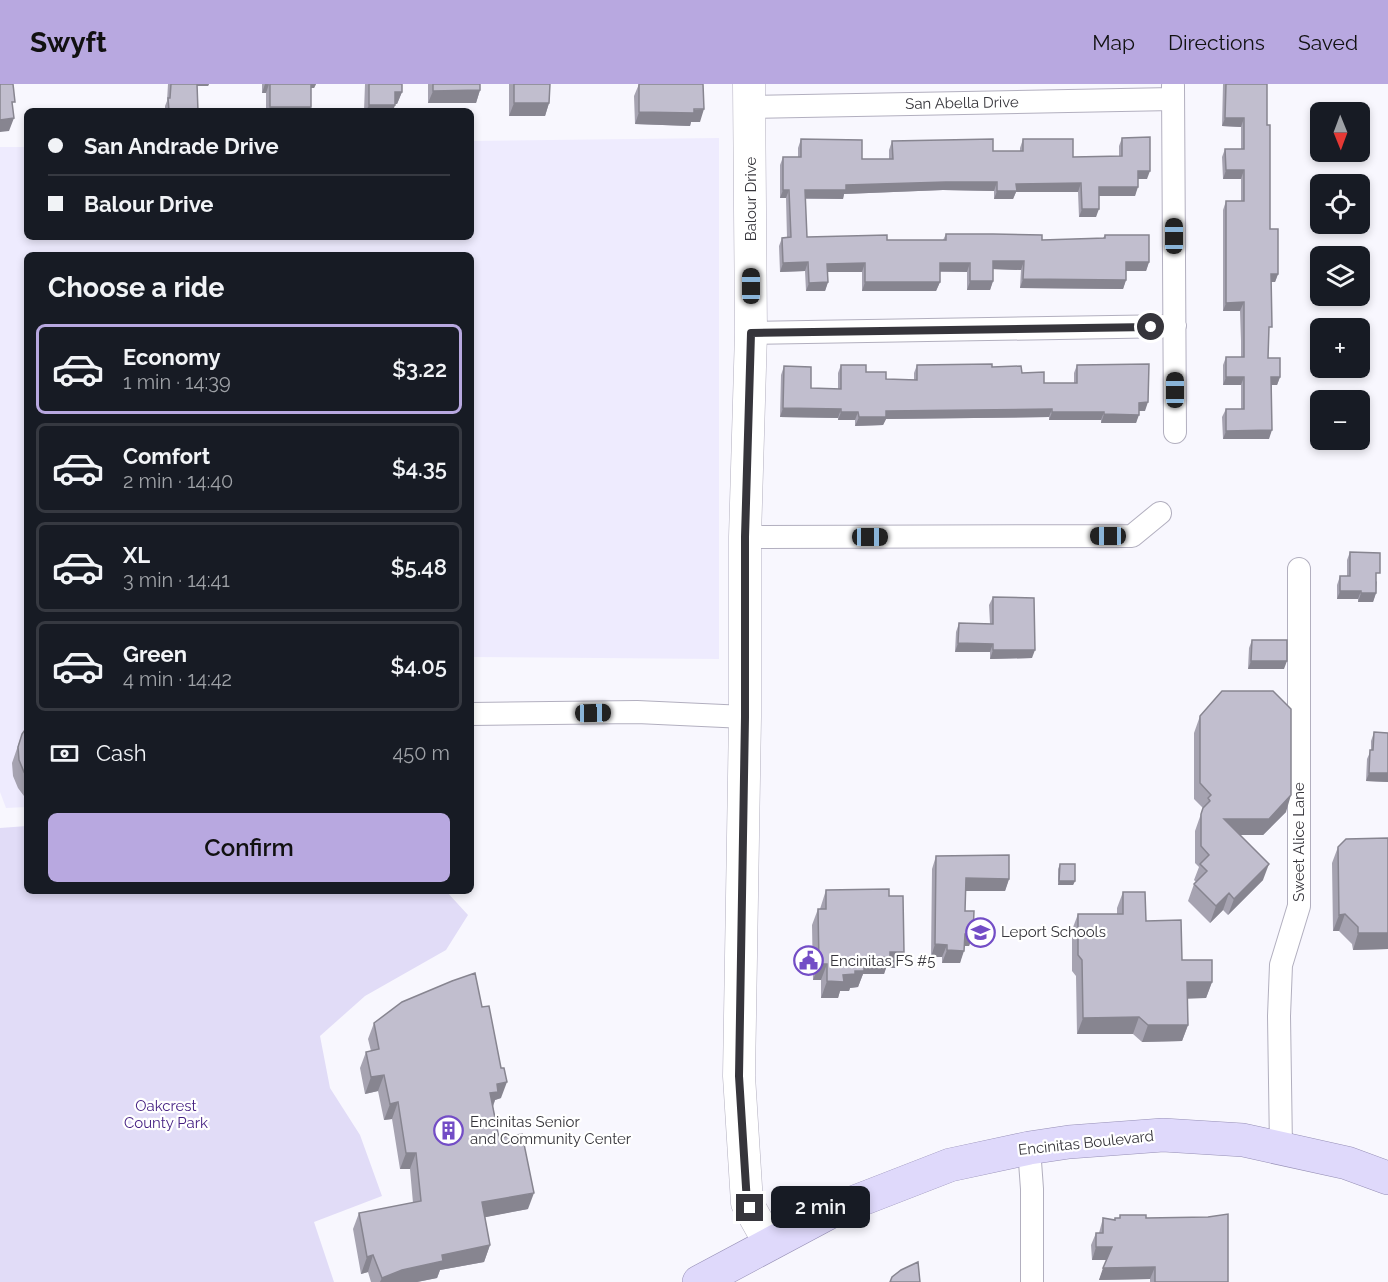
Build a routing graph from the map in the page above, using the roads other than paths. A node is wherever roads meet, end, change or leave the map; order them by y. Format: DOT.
graph roads {
  1 [pos="1173,92"];
  2 [pos="750,95"];
  3 [pos="1175,326"];
  4 [pos="751,333"];
  5 [pos="1175,432"];
  6 [pos="1160,513"];
  7 [pos="745,537"];
  8 [pos="1299,569"];
  9 [pos="474,714"];
  10 [pos="745,717"];
  11 [pos="1281,1147"];
  12 [pos="1029,1148"];
  13 [pos="1388,1178"];
  14 [pos="770,1244"];
  15 [pos="699,1282"];
  16 [pos="1032,1282"];
  1 -- 2 [label="street, San Abella Drive"];
  1 -- 3 [label="street"];
  2 -- 4 [label="street, Balour Drive"];
  3 -- 4 [label="street"];
  3 -- 5 [label="street"];
  4 -- 7 [label="street, Balour Drive"];
  6 -- 7 [label="street"];
  7 -- 10 [label="street, Balour Drive"];
  8 -- 11 [label="street, Sweet Alice Lane"];
  9 -- 10 [label="street"];
  10 -- 14 [label="street, Balour Drive"];
  11 -- 12 [label="main road, Encinitas Boulevard"];
  11 -- 13 [label="main road, Encinitas Boulevard"];
  12 -- 14 [label="main road, Encinitas Boulevard"];
  12 -- 16 [label="street"];
  14 -- 15 [label="main road, Encinitas Boulevard"];
}
